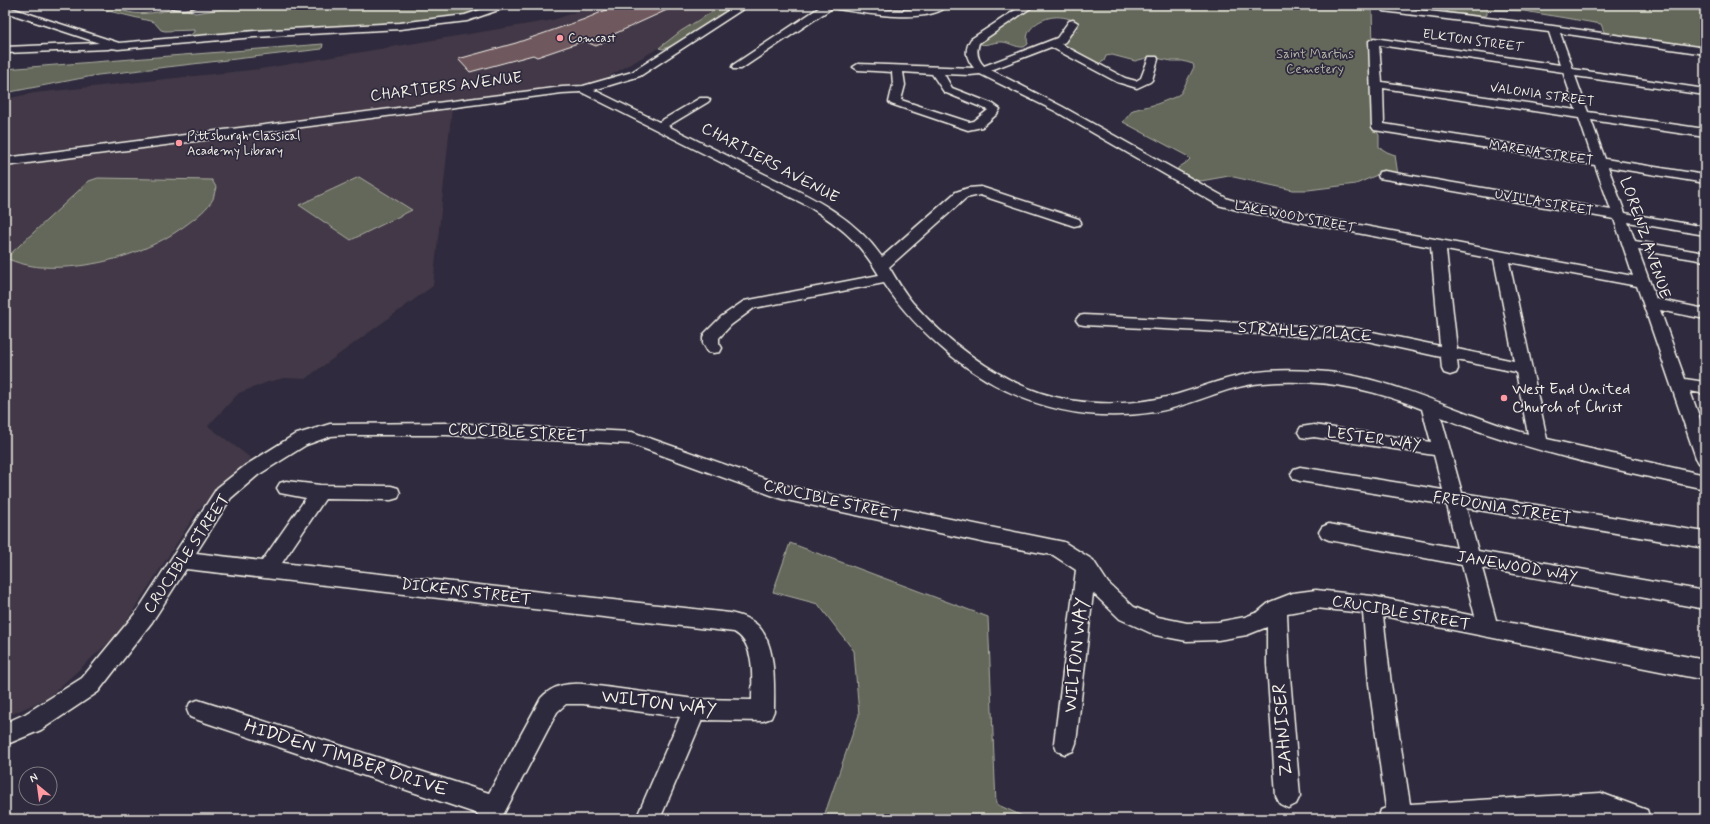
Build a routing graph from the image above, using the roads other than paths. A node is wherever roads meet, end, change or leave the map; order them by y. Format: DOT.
graph roads {
  1 [pos="22,5"];
  2 [pos="171,5"];
  3 [pos="193,5"];
  4 [pos="504,5"];
  5 [pos="744,5"];
  6 [pos="830,5"];
  7 [pos="942,5"];
  8 [pos="1030,5"];
  9 [pos="1387,9"];
  10 [pos="8,13"];
  11 [pos="1073,23"];
  12 [pos="1553,30"];
  13 [pos="1053,44"];
  14 [pos="118,46"];
  15 [pos="5,50"];
  16 [pos="1705,51"];
  17 [pos="1153,59"];
  18 [pos="737,67"];
  19 [pos="858,67"];
  20 [pos="897,69"];
  21 [pos="982,70"];
  22 [pos="936,71"];
  23 [pos="1567,71"];
  24 [pos="636,74"];
  25 [pos="1376,84"];
  26 [pos="583,89"];
  27 [pos="1705,92"];
  28 [pos="704,100"];
  29 [pos="609,101"];
  30 [pos="1583,115"];
  31 [pos="660,126"];
  32 [pos="1705,133"];
  33 [pos="5,162"];
  34 [pos="1601,163"];
  35 [pos="1384,176"];
  36 [pos="1705,179"];
  37 [pos="1619,216"];
  38 [pos="1074,222"];
  39 [pos="1705,231"];
  40 [pos="1438,244"];
  41 [pos="1629,244"];
  42 [pos="1501,256"];
  43 [pos="1705,257"];
  44 [pos="884,272"];
  45 [pos="1642,282"];
  46 [pos="1650,303"];
  47 [pos="1705,314"];
  48 [pos="1084,320"];
  49 [pos="714,348"];
  50 [pos="1449,353"];
  51 [pos="1523,368"];
  52 [pos="1450,369"];
  53 [pos="1678,383"];
  54 [pos="1705,388"];
  55 [pos="1430,406"];
  56 [pos="1700,430"];
  57 [pos="1307,432"];
  58 [pos="1539,444"];
  59 [pos="1442,450"];
  60 [pos="1705,458"];
  61 [pos="1300,474"];
  62 [pos="1705,482"];
  63 [pos="286,488"];
  64 [pos="320,492"];
  65 [pos="391,493"];
  66 [pos="1454,500"];
  67 [pos="1330,532"];
  68 [pos="1705,540"];
  69 [pos="1471,559"];
  70 [pos="182,560"];
  71 [pos="1086,566"];
  72 [pos="267,569"];
  73 [pos="1705,600"];
  74 [pos="1372,605"];
  75 [pos="1277,608"];
  76 [pos="1488,628"];
  77 [pos="1705,670"];
  78 [pos="695,709"];
  79 [pos="198,710"];
  80 [pos="763,711"];
  81 [pos="5,734"];
  82 [pos="1065,743"];
  83 [pos="1288,796"];
  84 [pos="491,813"];
  85 [pos="1397,818"];
  86 [pos="648,819"];
  87 [pos="1638,819"];
  1 -- 10 [label="street"];
  2 -- 3 [label="street"];
  4 -- 14 [label="street"];
  5 -- 24 [label="street"];
  6 -- 7 [label="street"];
  6 -- 18 [label="street"];
  8 -- 21 [label="street, LAKEWOOD STREET"];
  9 -- 12 [label="street"];
  10 -- 14 [label="street"];
  11 -- 13 [label="street"];
  12 -- 16 [label="street"];
  12 -- 23 [label="street, LORENZ AVENUE"];
  13 -- 17 [label="street"];
  13 -- 21 [label="street"];
  14 -- 15 [label="street"];
  19 -- 20 [label="street"];
  20 -- 22 [label="street"];
  20 -- 22 [label="street"];
  21 -- 22 [label="street"];
  21 -- 40 [label="street, LAKEWOOD STREET"];
  23 -- 25 [label="street, ELKTON STREET"];
  23 -- 27 [label="street, ELKTON STREET"];
  23 -- 30 [label="street, LORENZ AVENUE"];
  24 -- 26 [label="street"];
  24 -- 29 [label="street"];
  25 -- 30 [label="street, VALONIA STREET"];
  25 -- 34 [label="street, MARENA STREET"];
  26 -- 29 [label="street, CHARTIERS AVENUE"];
  26 -- 33 [label="street, CHARTIERS AVENUE"];
  28 -- 31 [label="street"];
  29 -- 31 [label="street, CHARTIERS AVENUE"];
  30 -- 32 [label="street, VALONIA STREET"];
  30 -- 34 [label="street, LORENZ AVENUE"];
  31 -- 44 [label="street, CHARTIERS AVENUE"];
  34 -- 36 [label="street, MARENA STREET"];
  34 -- 37 [label="street, LORENZ AVENUE"];
  35 -- 37 [label="street, UVILLA STREET"];
  37 -- 39 [label="street, UVILLA STREET"];
  37 -- 41 [label="street, LORENZ AVENUE"];
  38 -- 44 [label="street"];
  40 -- 42 [label="street, LAKEWOOD STREET"];
  40 -- 50 [label="street"];
  41 -- 43 [label="street"];
  41 -- 45 [label="street, LORENZ AVENUE"];
  42 -- 45 [label="street, LAKEWOOD STREET"];
  42 -- 51 [label="street"];
  44 -- 49 [label="street"];
  44 -- 55 [label="street, CHARTIERS AVENUE"];
  45 -- 46 [label="street, LORENZ AVENUE"];
  46 -- 47 [label="street"];
  46 -- 53 [label="street, LORENZ AVENUE"];
  48 -- 50 [label="street, STRAHLEY PLACE"];
  50 -- 51 [label="street, STRAHLEY PLACE"];
  50 -- 52 [label="street"];
  51 -- 58 [label="street"];
  53 -- 54 [label="street"];
  53 -- 56 [label="street, LORENZ AVENUE"];
  55 -- 58 [label="street, CHARTIERS AVENUE"];
  55 -- 59 [label="street"];
  56 -- 60 [label="street, LORENZ AVENUE"];
  57 -- 59 [label="street, LESTER WAY"];
  58 -- 62 [label="street, CHARTIERS AVENUE"];
  59 -- 66 [label="street"];
  61 -- 66 [label="street, FREDONIA STREET"];
  63 -- 64 [label="street"];
  64 -- 65 [label="street"];
  64 -- 72 [label="street"];
  66 -- 68 [label="street, FREDONIA STREET"];
  66 -- 69 [label="street"];
  67 -- 69 [label="street, JANEWOOD WAY"];
  69 -- 73 [label="street, JANEWOOD WAY"];
  69 -- 76 [label="street"];
  70 -- 71 [label="street, CRUCIBLE STREET"];
  70 -- 72 [label="street, DICKENS STREET"];
  70 -- 81 [label="street, CRUCIBLE STREET"];
  71 -- 75 [label="street, CRUCIBLE STREET"];
  71 -- 82 [label="street, WILTON WAY"];
  72 -- 80 [label="street, DICKENS STREET"];
  74 -- 75 [label="street, CRUCIBLE STREET"];
  74 -- 76 [label="street, CRUCIBLE STREET"];
  74 -- 85 [label="street"];
  75 -- 83 [label="street, ZAHNISER"];
  76 -- 77 [label="street, CRUCIBLE STREET"];
  78 -- 80 [label="street, WILTON WAY"];
  78 -- 84 [label="street, WILTON WAY"];
  78 -- 86 [label="street"];
  79 -- 84 [label="street, HIDDEN TIMBER DRIVE"];
  85 -- 87 [label="street"];
}
